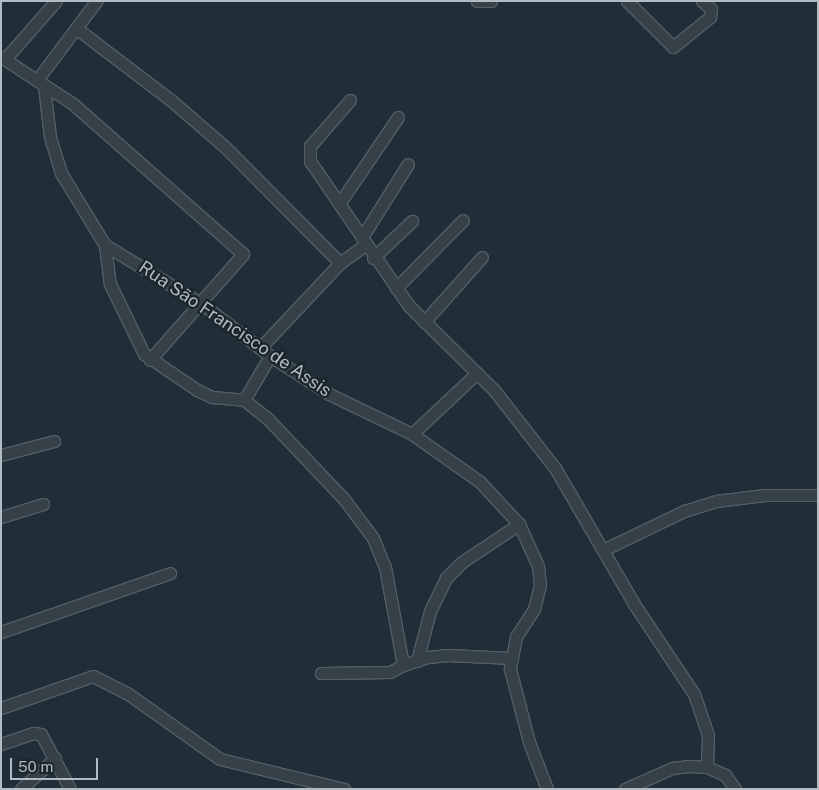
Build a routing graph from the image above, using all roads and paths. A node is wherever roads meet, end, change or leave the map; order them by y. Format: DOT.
graph roads {
  1 [pos="56,1"];
  2 [pos="96,1"];
  3 [pos="477,1"];
  4 [pos="490,1"];
  5 [pos="627,1"];
  6 [pos="702,1"];
  7 [pos="76,28"];
  8 [pos="3,58"];
  9 [pos="41,83"];
  10 [pos="350,100"];
  11 [pos="398,117"];
  12 [pos="408,164"];
  13 [pos="339,204"];
  14 [pos="464,220"];
  15 [pos="412,221"];
  16 [pos="364,240"];
  17 [pos="105,245"];
  18 [pos="482,257"];
  19 [pos="373,258"];
  20 [pos="340,263"];
  21 [pos="396,288"];
  22 [pos="202,304"];
  23 [pos="424,322"];
  24 [pos="260,348"];
  25 [pos="270,356"];
  26 [pos="150,360"];
  27 [pos="477,373"];
  28 [pos="244,400"];
  29 [pos="412,434"];
  30 [pos="54,441"];
  31 [pos="1,455"];
  32 [pos="818,495"];
  33 [pos="43,504"];
  34 [pos="1,517"];
  35 [pos="519,524"];
  36 [pos="605,549"];
  37 [pos="170,573"];
  38 [pos="1,632"];
  39 [pos="512,658"];
  40 [pos="417,661"];
  41 [pos="403,665"];
  42 [pos="321,673"];
  43 [pos="1,708"];
  44 [pos="1,744"];
  45 [pos="55,758"];
  46 [pos="707,767"];
  47 [pos="21,789"];
  48 [pos="70,789"];
  49 [pos="344,789"];
  50 [pos="547,789"];
  51 [pos="625,789"];
  52 [pos="735,789"];
  1 -- 8 [label="street"];
  2 -- 7 [label="street"];
  3 -- 4 [label="street"];
  5 -- 6 [label="street"];
  7 -- 9 [label="street"];
  7 -- 20 [label="street"];
  8 -- 9 [label="street"];
  9 -- 17 [label="street, Rua São Francisco de Assis"];
  9 -- 22 [label="street"];
  10 -- 13 [label="street"];
  11 -- 13 [label="street"];
  12 -- 16 [label="street"];
  13 -- 16 [label="street"];
  14 -- 21 [label="street"];
  15 -- 19 [label="street"];
  16 -- 19 [label="street"];
  16 -- 20 [label="street"];
  17 -- 22 [label="street, Rua São Francisco de Assis"];
  17 -- 26 [label="street"];
  18 -- 23 [label="street"];
  19 -- 21 [label="street"];
  20 -- 24 [label="street"];
  21 -- 23 [label="street"];
  22 -- 24 [label="street, Rua São Francisco de Assis"];
  22 -- 26 [label="street"];
  23 -- 27 [label="street"];
  24 -- 25 [label="street, Rua São Francisco de Assis"];
  25 -- 28 [label="street"];
  25 -- 29 [label="street, Rua São Francisco de Assis"];
  26 -- 28 [label="street"];
  27 -- 29 [label="street"];
  27 -- 36 [label="street"];
  28 -- 41 [label="street"];
  29 -- 35 [label="street, Rua São Francisco de Assis"];
  30 -- 31 [label="street"];
  32 -- 36 [label="street"];
  33 -- 34 [label="street"];
  35 -- 39 [label="street, Rua São Francisco de Assis"];
  35 -- 40 [label="street"];
  36 -- 46 [label="street"];
  37 -- 38 [label="street"];
  39 -- 40 [label="street"];
  39 -- 50 [label="street, Rua São Francisco de Assis"];
  40 -- 41 [label="street"];
  41 -- 42 [label="street"];
  43 -- 49 [label="street"];
  44 -- 45 [label="street"];
  45 -- 47 [label="street"];
  45 -- 48 [label="street"];
  46 -- 51 [label="street"];
  46 -- 52 [label="street"];
}
